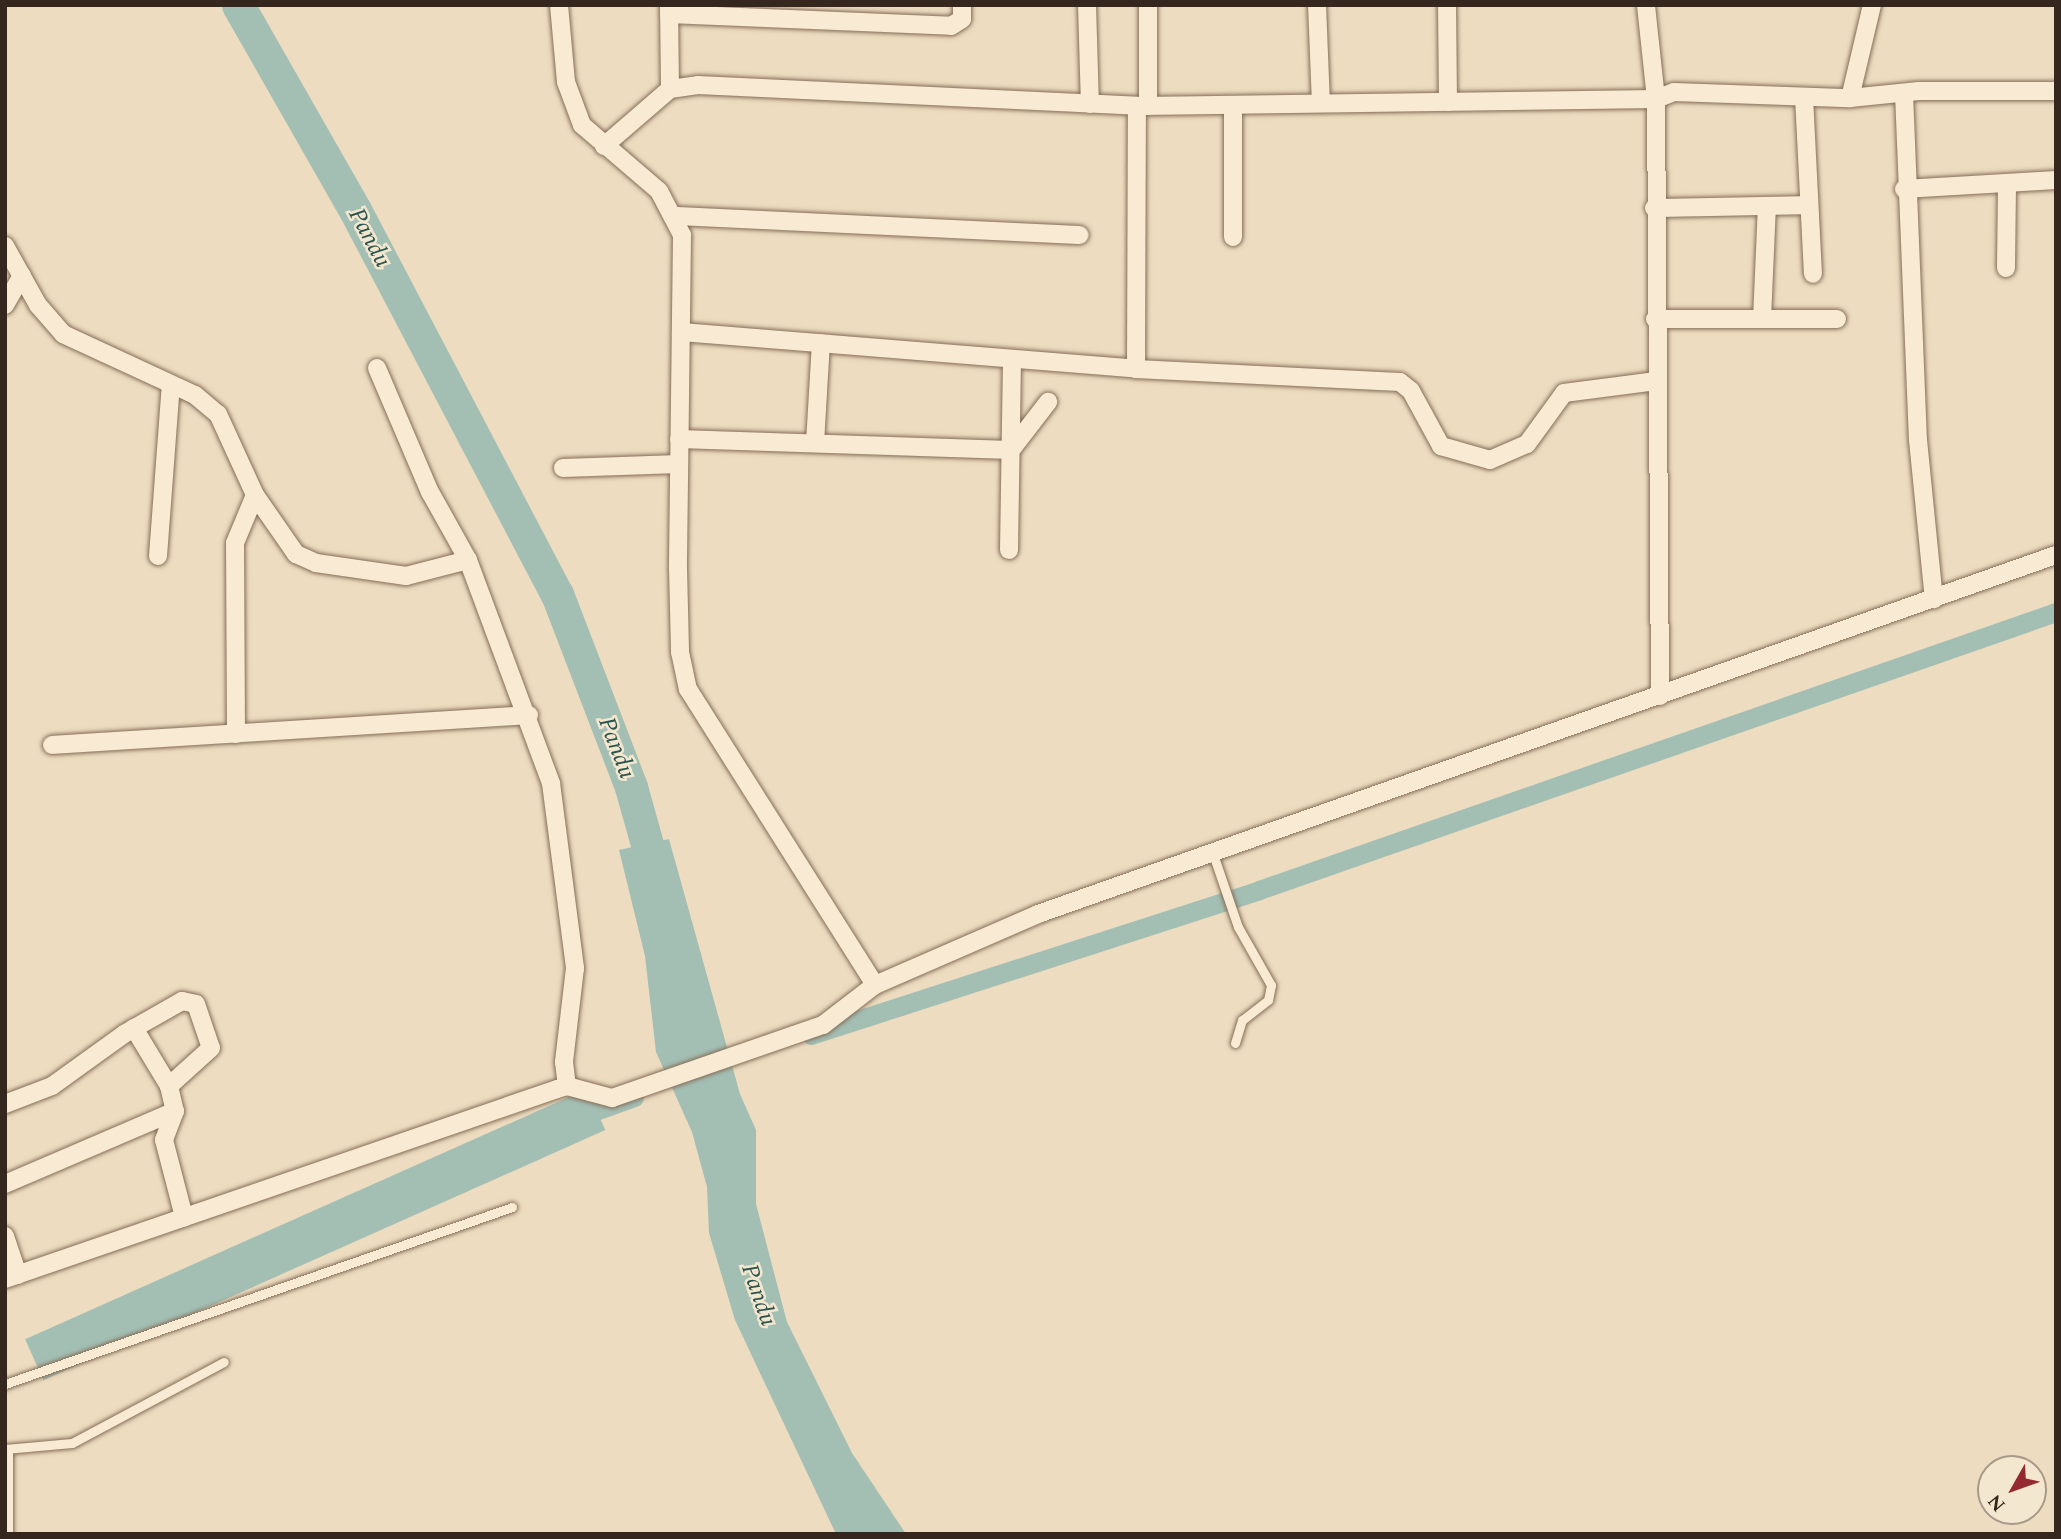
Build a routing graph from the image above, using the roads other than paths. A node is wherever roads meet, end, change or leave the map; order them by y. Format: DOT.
graph roads {
  1 [pos="559,5"];
  2 [pos="962,5"];
  3 [pos="1087,5"];
  4 [pos="1148,5"];
  5 [pos="1317,5"];
  6 [pos="1447,5"];
  7 [pos="1646,5"];
  8 [pos="1872,5"];
  9 [pos="669,10"];
  10 [pos="670,89"];
  11 [pos="2056,91"];
  12 [pos="1904,93"];
  13 [pos="1804,97"];
  14 [pos="1850,98"];
  15 [pos="1656,99"];
  16 [pos="1448,102"];
  17 [pos="1321,103"];
  18 [pos="1090,104"];
  19 [pos="1233,105"];
  20 [pos="1143,106"];
  21 [pos="604,146"];
  22 [pos="2056,180"];
  23 [pos="2007,183"];
  24 [pos="1904,189"];
  25 [pos="1807,205"];
  26 [pos="1767,206"];
  27 [pos="1654,208"];
  28 [pos="676,216"];
  29 [pos="1080,235"];
  30 [pos="1233,237"];
  31 [pos="5,246"];
  32 [pos="2006,268"];
  33 [pos="1813,274"];
  34 [pos="22,276"];
  35 [pos="5,304"];
  36 [pos="1655,319"];
  37 [pos="1762,319"];
  38 [pos="1837,319"];
  39 [pos="681,332"];
  40 [pos="821,344"];
  41 [pos="1012,359"];
  42 [pos="377,368"];
  43 [pos="1136,369"];
  44 [pos="1656,382"];
  45 [pos="171,384"];
  46 [pos="1048,402"];
  47 [pos="679,439"];
  48 [pos="815,443"];
  49 [pos="1011,450"];
  50 [pos="679,464"];
  51 [pos="563,468"];
  52 [pos="255,495"];
  53 [pos="1009,550"];
  54 [pos="158,555"];
  55 [pos="2056,555"];
  56 [pos="468,560"];
  57 [pos="1934,599"];
  58 [pos="1660,696"];
  59 [pos="529,715"];
  60 [pos="236,734"];
  61 [pos="52,745"];
  62 [pos="1216,861"];
  63 [pos="875,985"];
  64 [pos="134,1028"];
  65 [pos="1235,1043"];
  66 [pos="169,1086"];
  67 [pos="568,1086"];
  68 [pos="5,1104"];
  69 [pos="175,1111"];
  70 [pos="5,1184"];
  71 [pos="512,1207"];
  72 [pos="184,1217"];
  73 [pos="5,1236"];
  74 [pos="12,1277"];
  75 [pos="224,1362"];
  76 [pos="5,1384"];
  77 [pos="7,1450"];
  78 [pos="8,1534"];
  1 -- 21 [label="street"];
  2 -- 9 [label="street"];
  3 -- 18 [label="street"];
  4 -- 20 [label="street"];
  5 -- 17 [label="street"];
  6 -- 16 [label="street"];
  7 -- 15 [label="street"];
  8 -- 14 [label="street"];
  9 -- 10 [label="street"];
  10 -- 18 [label="street"];
  10 -- 21 [label="street"];
  11 -- 12 [label="street"];
  12 -- 14 [label="street"];
  12 -- 24 [label="street"];
  13 -- 14 [label="street"];
  13 -- 15 [label="street"];
  13 -- 25 [label="street"];
  15 -- 16 [label="street"];
  15 -- 27 [label="street"];
  16 -- 17 [label="street"];
  17 -- 19 [label="street"];
  18 -- 20 [label="street"];
  19 -- 20 [label="street"];
  19 -- 30 [label="street"];
  20 -- 43 [label="street"];
  21 -- 28 [label="street"];
  22 -- 23 [label="street"];
  23 -- 24 [label="street"];
  23 -- 32 [label="street"];
  24 -- 57 [label="street"];
  25 -- 26 [label="street"];
  25 -- 33 [label="street"];
  26 -- 27 [label="street"];
  26 -- 37 [label="street"];
  27 -- 36 [label="street"];
  28 -- 29 [label="street"];
  28 -- 39 [label="street"];
  31 -- 34 [label="street"];
  34 -- 35 [label="street"];
  34 -- 45 [label="street"];
  36 -- 37 [label="street"];
  36 -- 44 [label="street"];
  37 -- 38 [label="street"];
  39 -- 40 [label="street"];
  39 -- 47 [label="street"];
  40 -- 41 [label="street"];
  40 -- 48 [label="street"];
  41 -- 43 [label="street"];
  41 -- 49 [label="street"];
  42 -- 56 [label="street"];
  43 -- 44 [label="street"];
  44 -- 58 [label="street"];
  45 -- 52 [label="street"];
  45 -- 54 [label="street"];
  46 -- 49 [label="street"];
  47 -- 48 [label="street"];
  47 -- 50 [label="street"];
  48 -- 49 [label="street"];
  49 -- 53 [label="street"];
  50 -- 51 [label="street"];
  50 -- 63 [label="street"];
  52 -- 56 [label="street"];
  52 -- 60 [label="street"];
  55 -- 57 [label="street"];
  56 -- 59 [label="street"];
  57 -- 58 [label="street"];
  58 -- 62 [label="street"];
  59 -- 60 [label="street"];
  59 -- 67 [label="street"];
  60 -- 61 [label="street"];
  62 -- 63 [label="street"];
  62 -- 65 [label="lane"];
  63 -- 67 [label="street"];
  64 -- 66 [label="street"];
  64 -- 66 [label="street"];
  64 -- 68 [label="street"];
  66 -- 69 [label="street"];
  67 -- 72 [label="street"];
  69 -- 70 [label="street"];
  69 -- 72 [label="street"];
  71 -- 76 [label="lane"];
  72 -- 74 [label="street"];
  73 -- 74 [label="street"];
  75 -- 77 [label="lane"];
  77 -- 78 [label="lane"];
}
